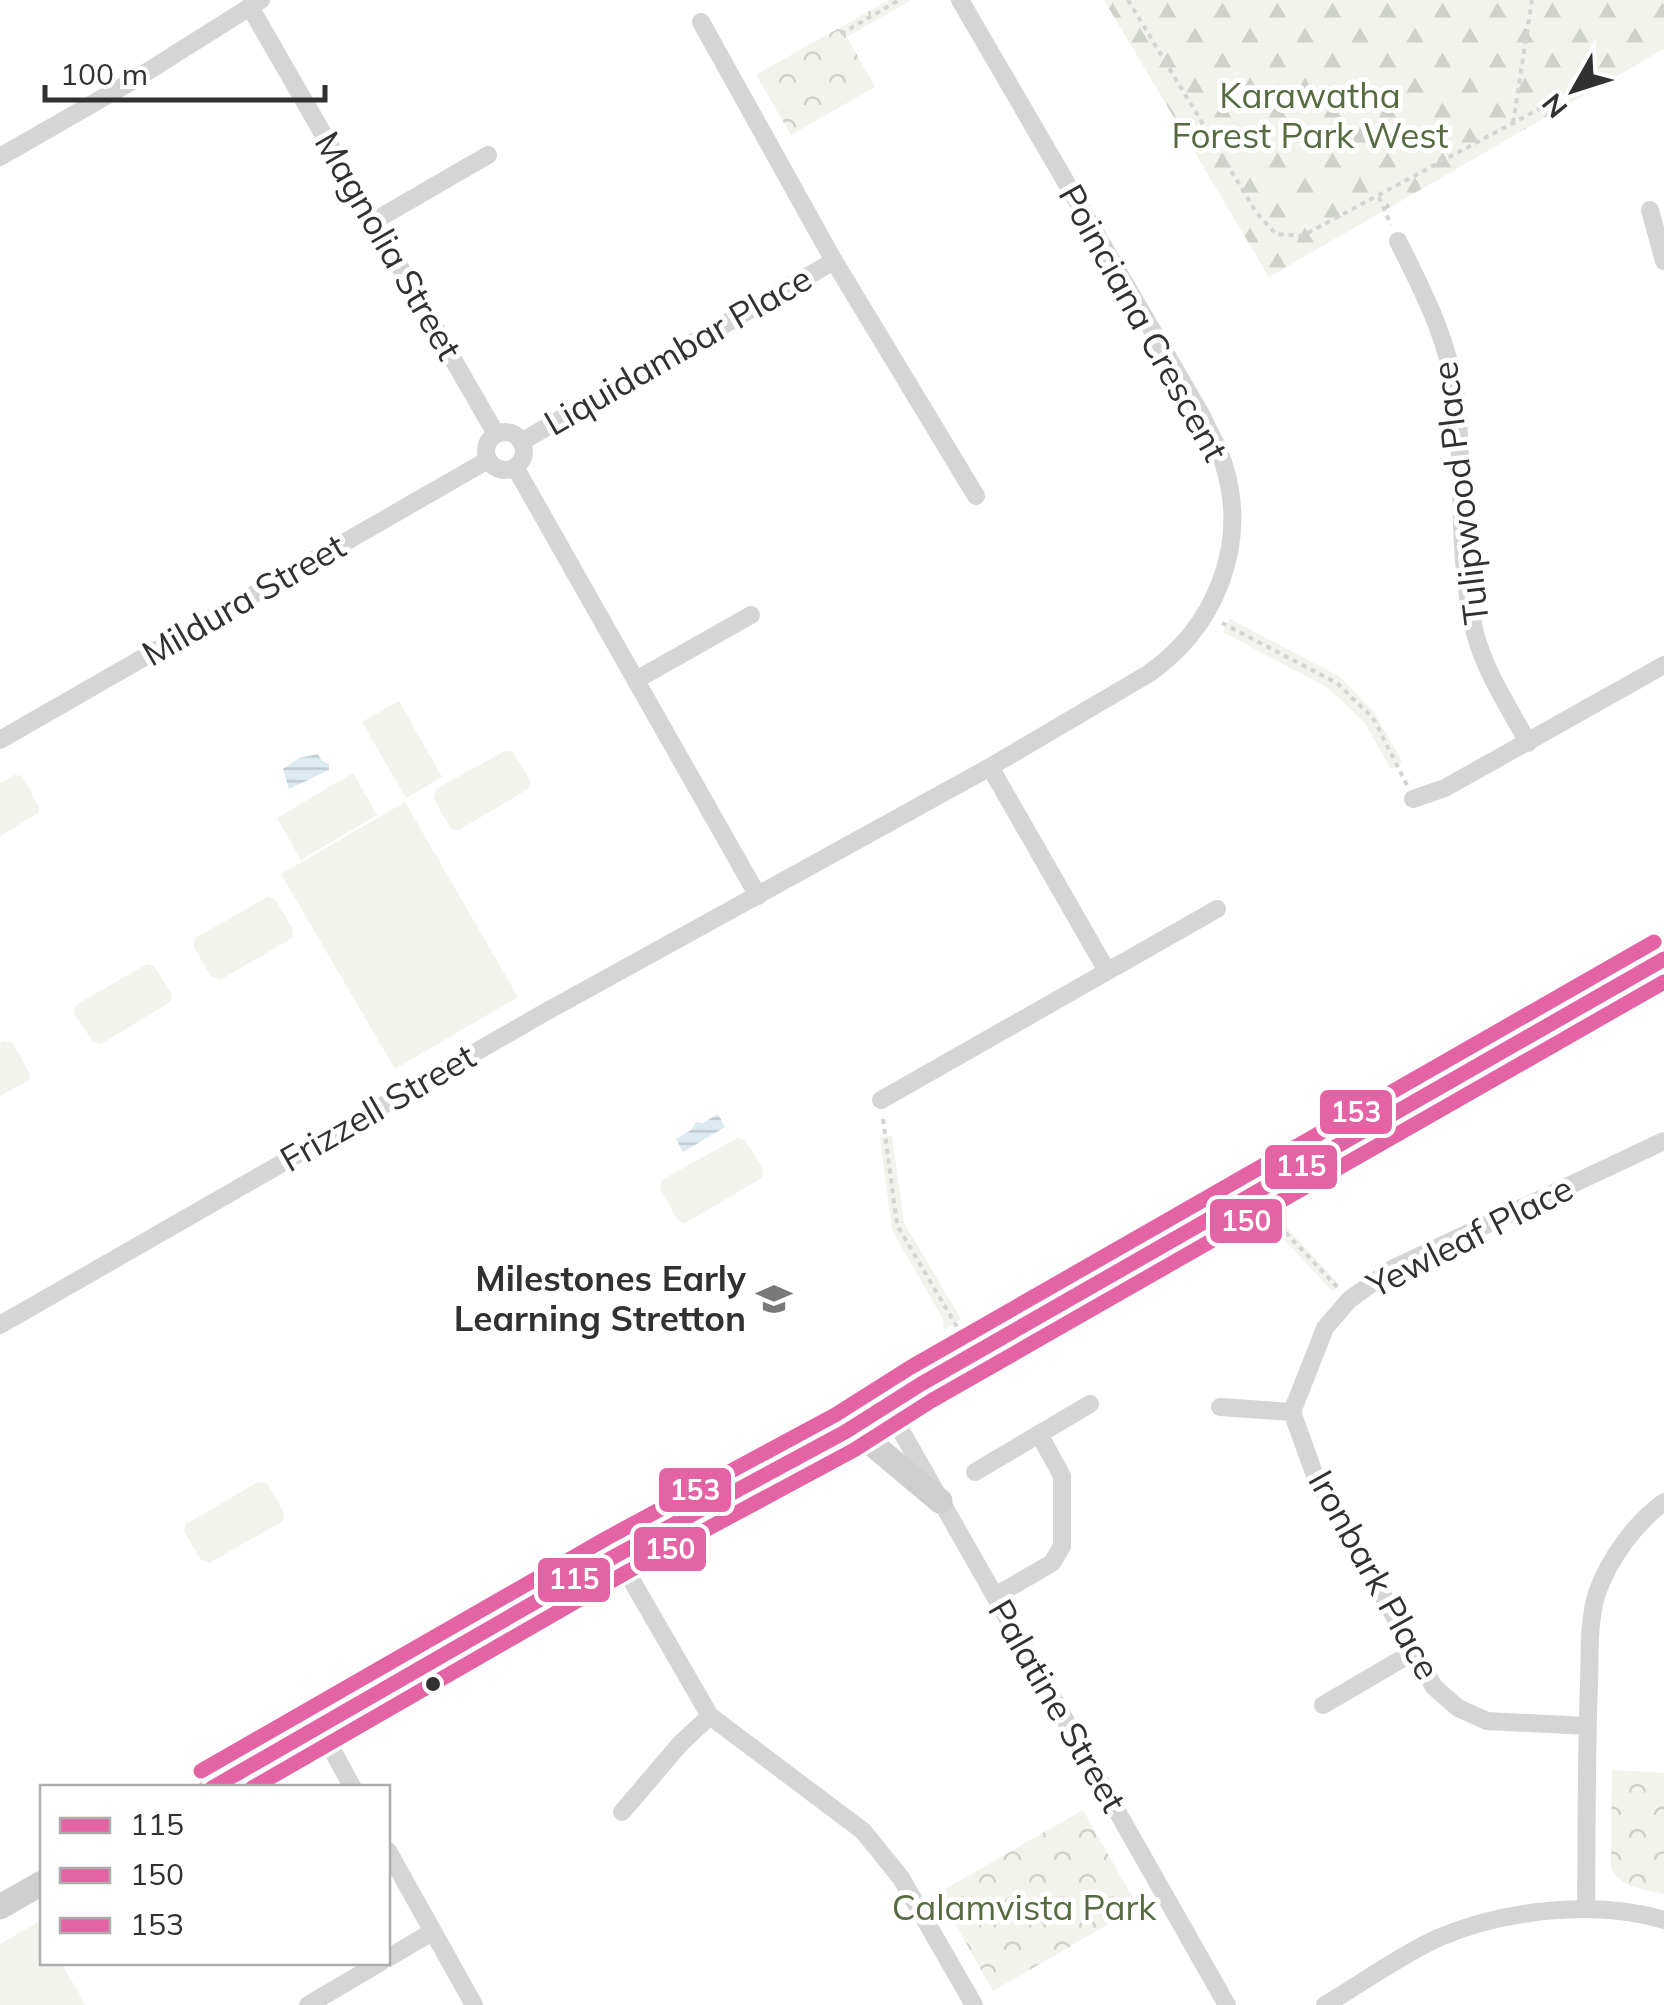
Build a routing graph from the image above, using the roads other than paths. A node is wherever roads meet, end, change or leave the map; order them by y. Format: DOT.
graph roads {
  1 [pos="960,0"];
  2 [pos="256,3"];
  3 [pos="701,22"];
  4 [pos="488,155"];
  5 [pos="0,157"];
  6 [pos="1650,210"];
  7 [pos="374,221"];
  8 [pos="1398,241"];
  9 [pos="834,260"];
  10 [pos="1664,261"];
  11 [pos="496,434"];
  12 [pos="522,442"];
  13 [pos="488,460"];
  14 [pos="515,467"];
  15 [pos="976,496"];
  16 [pos="750,616"];
  17 [pos="1664,665"];
  18 [pos="636,680"];
  19 [pos="0,740"];
  20 [pos="1528,742"];
  21 [pos="990,767"];
  22 [pos="1413,799"];
  23 [pos="758,896"];
  24 [pos="1217,908"];
  25 [pos="1664,959"];
  26 [pos="1107,972"];
  27 [pos="881,1100"];
  28 [pos="1664,1141"];
  29 [pos="0,1325"];
  30 [pos="1090,1404"];
  31 [pos="888,1406"];
  32 [pos="1220,1406"];
  33 [pos="1292,1412"];
  34 [pos="846,1432"];
  35 [pos="1039,1434"];
  36 [pos="975,1472"];
  37 [pos="940,1501"];
  38 [pos="1664,1502"];
  39 [pos="617,1555"];
  40 [pos="995,1596"];
  41 [pos="1412,1653"];
  42 [pos="1323,1705"];
  43 [pos="710,1716"];
  44 [pos="319,1726"];
  45 [pos="1587,1726"];
  46 [pos="216,1785"];
  47 [pos="351,1785"];
  48 [pos="622,1812"];
  49 [pos="390,1855"];
  50 [pos="40,1884"];
  51 [pos="0,1907"];
  52 [pos="1586,1908"];
  53 [pos="1664,1920"];
  54 [pos="432,1932"];
  55 [pos="390,1957"];
  56 [pos="375,1965"];
  57 [pos="308,2005"];
  58 [pos="474,2005"];
  59 [pos="974,2005"];
  60 [pos="1227,2005"];
  61 [pos="1325,2005"];
  1 -- 21 [label="street, Poinciana Crescent"];
  2 -- 5 [label="street"];
  2 -- 7 [label="street, Magnolia Street"];
  3 -- 9 [label="street, Liquidambar Place"];
  4 -- 7 [label="street"];
  6 -- 10 [label="street"];
  7 -- 11 [label="street, Magnolia Street"];
  8 -- 20 [label="street, Tulipwood Place"];
  9 -- 12 [label="street, Liquidambar Place"];
  9 -- 15 [label="street, Liquidambar Place"];
  11 -- 12 [label="street"];
  11 -- 13 [label="street"];
  12 -- 14 [label="street"];
  13 -- 14 [label="street"];
  13 -- 19 [label="street, Mildura Street"];
  14 -- 18 [label="street"];
  16 -- 18 [label="street"];
  17 -- 20 [label="street"];
  18 -- 23 [label="street"];
  20 -- 22 [label="street"];
  21 -- 23 [label="street, Poinciana Crescent"];
  21 -- 26 [label="street"];
  23 -- 29 [label="street, Frizzell Street"];
  24 -- 26 [label="street"];
  25 -- 31 [label="main road"];
  26 -- 27 [label="street"];
  28 -- 33 [label="street, Yewleaf Place"];
  30 -- 35 [label="street"];
  31 -- 34 [label="main road"];
  31 -- 37 [label="street, Palatine Street"];
  32 -- 33 [label="street"];
  33 -- 41 [label="street, Ironbark Place"];
  34 -- 37 [label="main road"];
  34 -- 39 [label="main road"];
  35 -- 36 [label="street"];
  35 -- 40 [label="street"];
  37 -- 40 [label="street, Palatine Street"];
  38 -- 45 [label="street"];
  39 -- 43 [label="street"];
  39 -- 44 [label="main road"];
  40 -- 60 [label="street, Palatine Street"];
  41 -- 42 [label="street"];
  41 -- 45 [label="street, Ironbark Place"];
  43 -- 48 [label="street"];
  43 -- 59 [label="street"];
  44 -- 46 [label="main road"];
  44 -- 47 [label="street"];
  45 -- 52 [label="street"];
  49 -- 54 [label="street"];
  50 -- 51 [label="main road"];
  52 -- 53 [label="street"];
  52 -- 61 [label="street"];
  54 -- 55 [label="street"];
  54 -- 58 [label="street"];
  56 -- 57 [label="street"];
}
